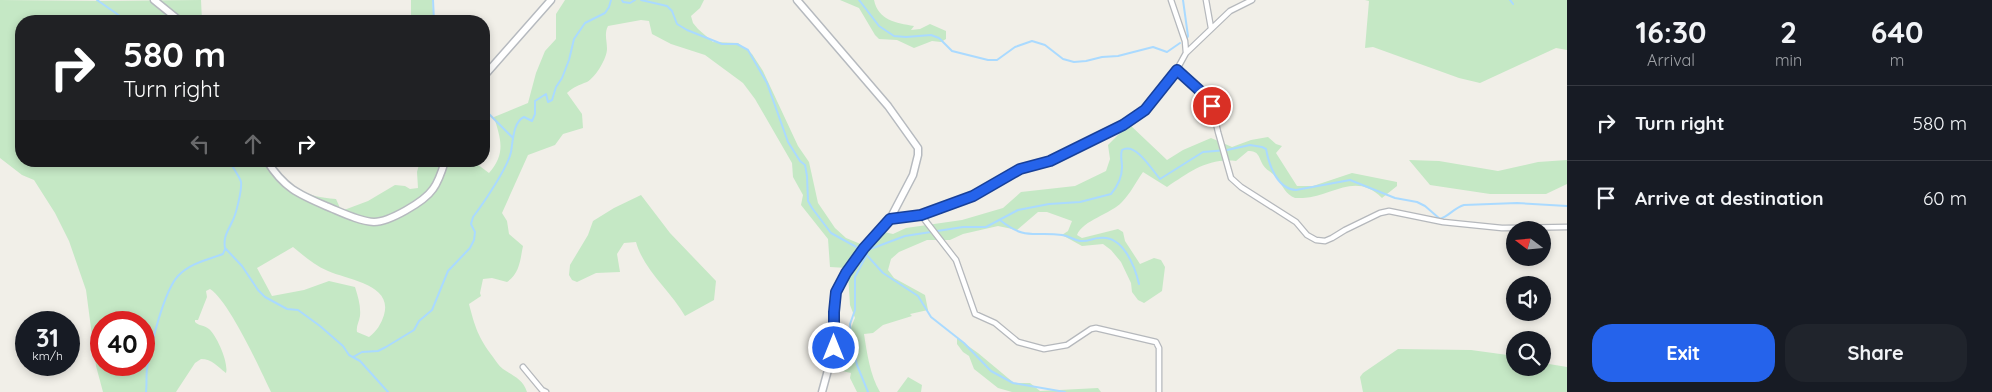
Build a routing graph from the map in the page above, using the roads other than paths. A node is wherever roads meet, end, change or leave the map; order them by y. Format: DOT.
graph roads {
  1 [pos="154,0"];
  2 [pos="550,0"];
  3 [pos="797,0"];
  4 [pos="1171,0"];
  5 [pos="1206,0"];
  6 [pos="1252,0"];
  7 [pos="173,15"];
  8 [pos="1212,28"];
  9 [pos="1186,53"];
  10 [pos="490,69"];
  11 [pos="1177,70"];
  12 [pos="271,167"];
  13 [pos="443,167"];
  14 [pos="921,215"];
  15 [pos="890,219"];
  16 [pos="1567,227"];
  17 [pos="523,367"];
  18 [pos="546,392"];
  19 [pos="822,392"];
  20 [pos="1159,392"];
  1 -- 7 [label="street"];
  2 -- 10 [label="street"];
  3 -- 15 [label="street"];
  4 -- 9 [label="street"];
  5 -- 8 [label="street"];
  6 -- 8 [label="street"];
  8 -- 9 [label="street"];
  9 -- 11 [label="street"];
  11 -- 14 [label="street"];
  11 -- 16 [label="street"];
  12 -- 13 [label="street"];
  14 -- 15 [label="street"];
  14 -- 20 [label="street"];
  15 -- 19 [label="street"];
  17 -- 18 [label="street"];
}
